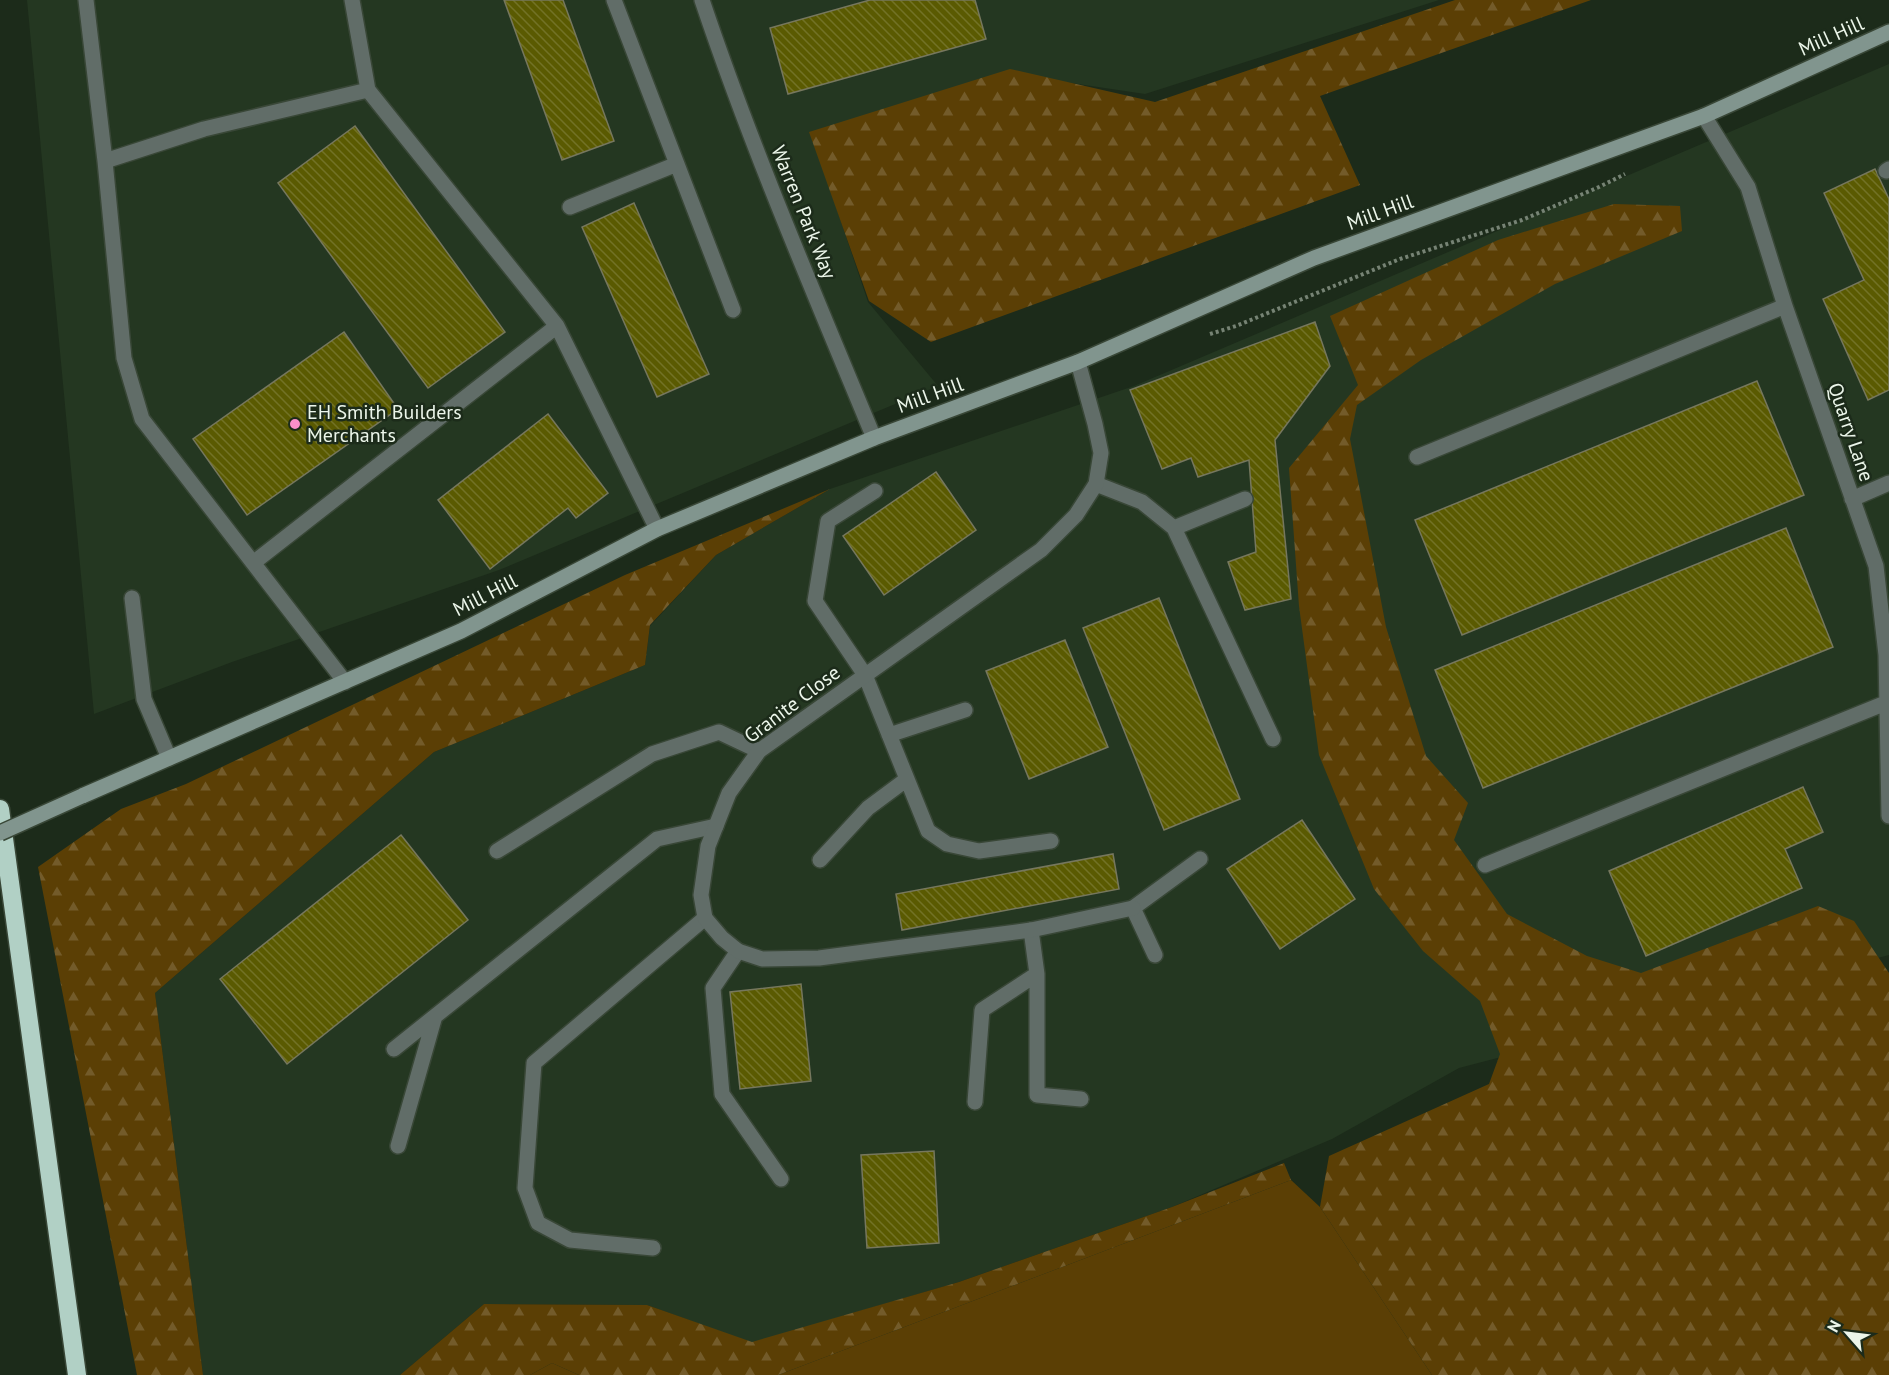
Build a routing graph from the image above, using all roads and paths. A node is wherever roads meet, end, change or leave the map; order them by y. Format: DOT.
graph roads {
  1 [pos="86,0"];
  2 [pos="352,0"];
  3 [pos="614,0"];
  4 [pos="702,0"];
  5 [pos="1889,32"];
  6 [pos="368,90"];
  7 [pos="1704,116"];
  8 [pos="105,161"];
  9 [pos="677,164"];
  10 [pos="570,207"];
  11 [pos="1785,306"];
  12 [pos="733,310"];
  13 [pos="557,326"];
  14 [pos="1078,362"];
  15 [pos="874,438"];
  16 [pos="1417,457"];
  17 [pos="1889,483"];
  18 [pos="1096,484"];
  19 [pos="875,491"];
  20 [pos="1245,499"];
  21 [pos="1852,499"];
  22 [pos="1174,528"];
  23 [pos="657,529"];
  24 [pos="253,563"];
  25 [pos="132,598"];
  26 [pos="865,675"];
  27 [pos="345,682"];
  28 [pos="1888,702"];
  29 [pos="965,710"];
  30 [pos="889,735"];
  31 [pos="1273,739"];
  32 [pos="759,751"];
  33 [pos="169,758"];
  34 [pos="907,779"];
  35 [pos="0,809"];
  36 [pos="1889,816"];
  37 [pos="716,826"];
  38 [pos="0,833"];
  39 [pos="1051,841"];
  40 [pos="497,851"];
  41 [pos="1200,859"];
  42 [pos="820,860"];
  43 [pos="1485,865"];
  44 [pos="1133,909"];
  45 [pos="705,918"];
  46 [pos="1031,930"];
  47 [pos="738,951"];
  48 [pos="1155,955"];
  49 [pos="1037,974"];
  50 [pos="435,1016"];
  51 [pos="393,1048"];
  52 [pos="1081,1100"];
  53 [pos="975,1102"];
  54 [pos="398,1146"];
  55 [pos="781,1179"];
  56 [pos="653,1248"];
  57 [pos="77,1375"];
  1 -- 8 [label="street"];
  2 -- 6 [label="street"];
  3 -- 9 [label="street"];
  4 -- 15 [label="street, Warren Park Way"];
  5 -- 7 [label="main road, Mill Hill"];
  6 -- 8 [label="street"];
  6 -- 13 [label="street"];
  7 -- 11 [label="street, Quarry Lane"];
  7 -- 14 [label="main road, Mill Hill"];
  8 -- 24 [label="street"];
  9 -- 10 [label="street"];
  9 -- 12 [label="street"];
  11 -- 16 [label="street"];
  11 -- 21 [label="street, Quarry Lane"];
  13 -- 23 [label="street"];
  13 -- 24 [label="street"];
  14 -- 15 [label="main road, Mill Hill"];
  14 -- 18 [label="street, Granite Close"];
  15 -- 23 [label="main road, Mill Hill"];
  17 -- 21 [label="street"];
  18 -- 22 [label="street"];
  18 -- 26 [label="street, Granite Close"];
  19 -- 26 [label="street"];
  20 -- 22 [label="street"];
  21 -- 28 [label="street, Quarry Lane"];
  22 -- 31 [label="street"];
  23 -- 27 [label="main road, Mill Hill"];
  24 -- 27 [label="street"];
  25 -- 33 [label="street"];
  26 -- 30 [label="street"];
  26 -- 32 [label="street, Granite Close"];
  27 -- 33 [label="main road, Mill Hill"];
  28 -- 36 [label="street, Quarry Lane"];
  28 -- 43 [label="street"];
  29 -- 30 [label="street"];
  30 -- 34 [label="street"];
  32 -- 37 [label="street, Granite Close"];
  32 -- 40 [label="street"];
  33 -- 38 [label="main road, Mill Hill, bridge"];
  34 -- 39 [label="street"];
  34 -- 42 [label="street"];
  35 -- 57 [label="highway"];
  37 -- 45 [label="street, Granite Close"];
  37 -- 50 [label="street"];
  41 -- 44 [label="street"];
  44 -- 46 [label="street"];
  44 -- 48 [label="street"];
  45 -- 47 [label="street"];
  45 -- 56 [label="street"];
  46 -- 47 [label="street"];
  46 -- 49 [label="street"];
  47 -- 55 [label="street"];
  49 -- 52 [label="street"];
  49 -- 53 [label="street"];
  50 -- 51 [label="street"];
  50 -- 54 [label="street"];
}
